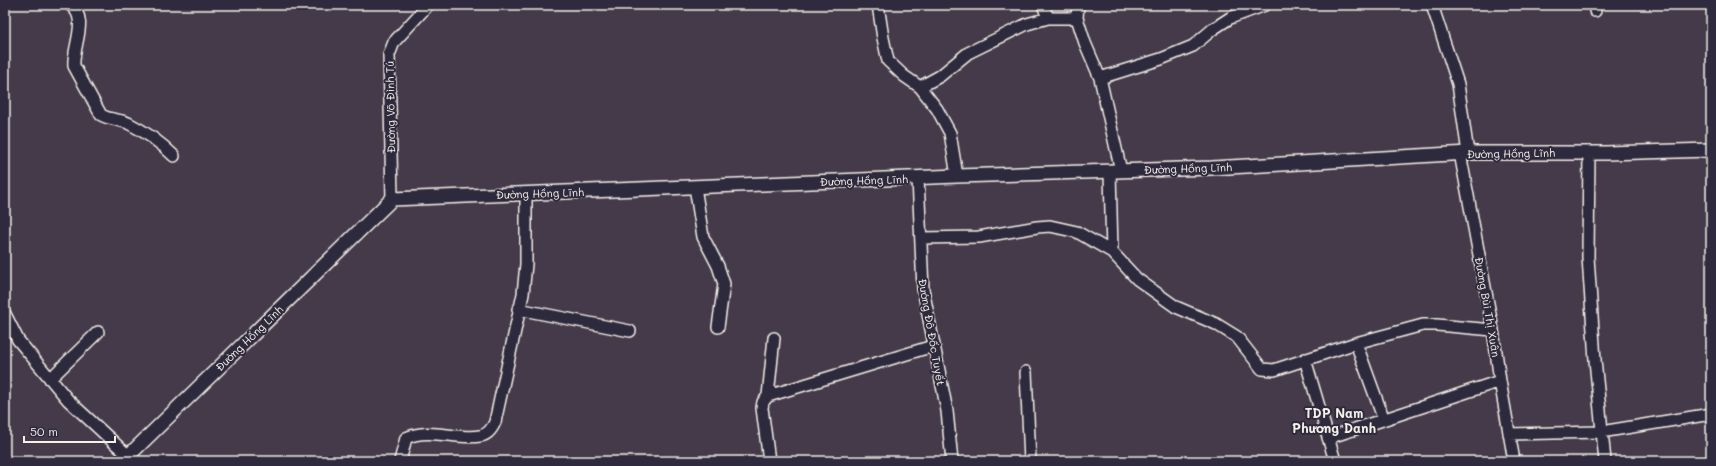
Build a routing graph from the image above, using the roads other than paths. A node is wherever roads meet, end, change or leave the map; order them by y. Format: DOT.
graph roads {
  1 [pos="70,5"];
  2 [pos="428,5"];
  3 [pos="878,5"];
  4 [pos="1043,5"];
  5 [pos="1078,5"];
  6 [pos="1265,5"];
  7 [pos="1432,5"];
  8 [pos="1048,18"];
  9 [pos="1077,18"];
  10 [pos="1100,78"];
  11 [pos="920,87"];
  12 [pos="1711,150"];
  13 [pos="1589,152"];
  14 [pos="1464,153"];
  15 [pos="174,156"];
  16 [pos="1115,171"];
  17 [pos="957,176"];
  18 [pos="918,178"];
  19 [pos="695,187"];
  20 [pos="526,193"];
  21 [pos="392,199"];
  22 [pos="921,238"];
  23 [pos="1112,252"];
  24 [pos="518,309"];
  25 [pos="5,314"];
  26 [pos="718,327"];
  27 [pos="1493,330"];
  28 [pos="630,331"];
  29 [pos="98,332"];
  30 [pos="774,338"];
  31 [pos="1356,343"];
  32 [pos="933,346"];
  33 [pos="1305,359"];
  34 [pos="1026,372"];
  35 [pos="50,379"];
  36 [pos="1500,382"];
  37 [pos="768,396"];
  38 [pos="1711,414"];
  39 [pos="1384,420"];
  40 [pos="1601,432"];
  41 [pos="1509,434"];
  42 [pos="1328,438"];
  43 [pos="128,459"];
  44 [pos="400,461"];
  45 [pos="769,461"];
  46 [pos="952,461"];
  47 [pos="1030,461"];
  48 [pos="1335,461"];
  49 [pos="1514,461"];
  50 [pos="1605,461"];
  1 -- 15 [label="street"];
  2 -- 21 [label="street, Đường Võ Đình Tú"];
  3 -- 11 [label="street"];
  4 -- 8 [label="street"];
  5 -- 9 [label="street"];
  6 -- 10 [label="street"];
  7 -- 14 [label="street, Đường Bùi Thị Xuân"];
  8 -- 9 [label="street"];
  8 -- 11 [label="street"];
  9 -- 10 [label="street"];
  10 -- 16 [label="street"];
  11 -- 17 [label="street"];
  12 -- 13 [label="street, Đường Hồng Lĩnh"];
  13 -- 14 [label="street, Đường Hồng Lĩnh"];
  13 -- 40 [label="street"];
  14 -- 16 [label="street, Đường Hồng Lĩnh"];
  14 -- 27 [label="street, Đường Bùi Thị Xuân"];
  16 -- 17 [label="street, Đường Hồng Lĩnh"];
  16 -- 23 [label="street"];
  17 -- 18 [label="street, Đường Hồng Lĩnh"];
  18 -- 19 [label="street, Đường Hồng Lĩnh"];
  18 -- 22 [label="street, Đướng Đô Đốc Tuyết"];
  19 -- 20 [label="street, Đường Hồng Lĩnh"];
  19 -- 26 [label="street"];
  20 -- 21 [label="street, Đường Hồng Lĩnh"];
  20 -- 24 [label="street"];
  21 -- 43 [label="street, Đường Hồng Lĩnh"];
  22 -- 23 [label="street"];
  22 -- 32 [label="street, Đướng Đô Đốc Tuyết"];
  23 -- 33 [label="street"];
  24 -- 28 [label="street"];
  24 -- 44 [label="street"];
  25 -- 35 [label="street"];
  27 -- 31 [label="street"];
  27 -- 36 [label="street, Đường Bùi Thị Xuân"];
  29 -- 35 [label="street"];
  30 -- 37 [label="street"];
  31 -- 33 [label="street"];
  31 -- 39 [label="street"];
  32 -- 37 [label="street"];
  32 -- 46 [label="street, Đướng Đô Đốc Tuyết"];
  33 -- 42 [label="street"];
  34 -- 47 [label="street"];
  35 -- 43 [label="street"];
  36 -- 39 [label="street"];
  36 -- 41 [label="street, Đường Bùi Thị Xuân"];
  37 -- 45 [label="street"];
  38 -- 40 [label="street"];
  39 -- 42 [label="street"];
  40 -- 41 [label="street"];
  40 -- 50 [label="street"];
  41 -- 49 [label="street, Đường Bùi Thị Xuân"];
  42 -- 48 [label="street"];
}
